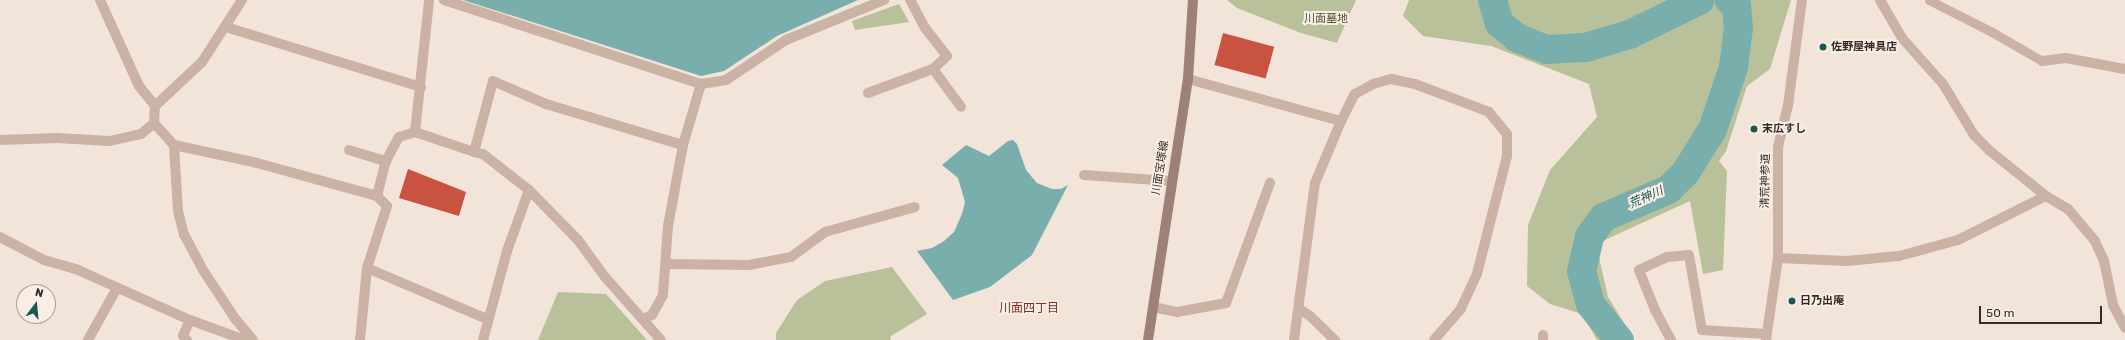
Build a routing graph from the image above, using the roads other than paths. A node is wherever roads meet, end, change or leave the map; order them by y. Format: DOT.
graph roads {
  1 [pos="100,0"];
  2 [pos="242,0"];
  3 [pos="429,0"];
  4 [pos="444,0"];
  5 [pos="884,0"];
  6 [pos="910,0"];
  7 [pos="1193,0"];
  8 [pos="1802,0"];
  9 [pos="1880,0"];
  10 [pos="1929,0"];
  11 [pos="226,28"];
  12 [pos="2042,61"];
  13 [pos="933,69"];
  14 [pos="2125,69"];
  15 [pos="1188,79"];
  16 [pos="701,84"];
  17 [pos="421,87"];
  18 [pos="868,93"];
  19 [pos="155,106"];
  20 [pos="961,107"];
  21 [pos="1341,121"];
  22 [pos="154,123"];
  23 [pos="415,132"];
  24 [pos="0,140"];
  25 [pos="174,145"];
  26 [pos="683,145"];
  27 [pos="349,150"];
  28 [pos="474,152"];
  29 [pos="386,161"];
  30 [pos="1084,175"];
  31 [pos="1171,182"];
  32 [pos="1270,184"];
  33 [pos="529,190"];
  34 [pos="377,196"];
  35 [pos="2046,196"];
  36 [pos="915,207"];
  37 [pos="0,237"];
  38 [pos="1778,258"];
  39 [pos="667,264"];
  40 [pos="367,268"];
  41 [pos="117,288"];
  42 [pos="1153,307"];
  43 [pos="1299,309"];
  44 [pos="487,319"];
  45 [pos="644,319"];
  46 [pos="190,320"];
  47 [pos="2125,328"];
  48 [pos="1766,337"];
  49 [pos="88,340"];
  50 [pos="187,340"];
  51 [pos="245,340"];
  52 [pos="253,340"];
  53 [pos="360,340"];
  54 [pos="482,340"];
  55 [pos="661,340"];
  56 [pos="1148,340"];
  57 [pos="1294,340"];
  58 [pos="1334,340"];
  59 [pos="1434,340"];
  60 [pos="1671,340"];
  1 -- 19 [label="street"];
  2 -- 11 [label="street"];
  3 -- 17 [label="street"];
  4 -- 16 [label="street"];
  5 -- 16 [label="street"];
  6 -- 13 [label="street"];
  7 -- 15 [label="street, 川面宝塚線"];
  8 -- 38 [label="street, 清荒神参道"];
  9 -- 35 [label="street"];
  10 -- 12 [label="lane"];
  11 -- 17 [label="street"];
  11 -- 19 [label="street"];
  12 -- 14 [label="street"];
  13 -- 18 [label="street"];
  13 -- 20 [label="street"];
  15 -- 21 [label="street"];
  15 -- 31 [label="street, 川面宝塚線"];
  16 -- 26 [label="street"];
  17 -- 23 [label="street"];
  19 -- 22 [label="street"];
  21 -- 43 [label="street"];
  21 -- 59 [label="street"];
  22 -- 24 [label="street"];
  22 -- 25 [label="street"];
  23 -- 28 [label="street"];
  23 -- 29 [label="street"];
  25 -- 34 [label="street"];
  25 -- 52 [label="street"];
  26 -- 28 [label="street"];
  26 -- 39 [label="street"];
  27 -- 29 [label="street"];
  28 -- 33 [label="street"];
  29 -- 34 [label="street"];
  30 -- 31 [label="street"];
  31 -- 42 [label="street, 川面宝塚線"];
  32 -- 42 [label="street"];
  33 -- 44 [label="street"];
  33 -- 45 [label="street"];
  34 -- 40 [label="street"];
  35 -- 38 [label="street"];
  35 -- 47 [label="street"];
  36 -- 39 [label="street"];
  37 -- 41 [label="street"];
  38 -- 48 [label="street, 清荒神参道"];
  39 -- 45 [label="street"];
  40 -- 44 [label="street"];
  40 -- 53 [label="street"];
  41 -- 46 [label="street"];
  41 -- 49 [label="street"];
  42 -- 56 [label="street, 川面宝塚線"];
  43 -- 57 [label="street"];
  43 -- 58 [label="street"];
  44 -- 54 [label="street"];
  45 -- 55 [label="street"];
  46 -- 50 [label="street"];
  46 -- 51 [label="street"];
  48 -- 60 [label="street"];
}
